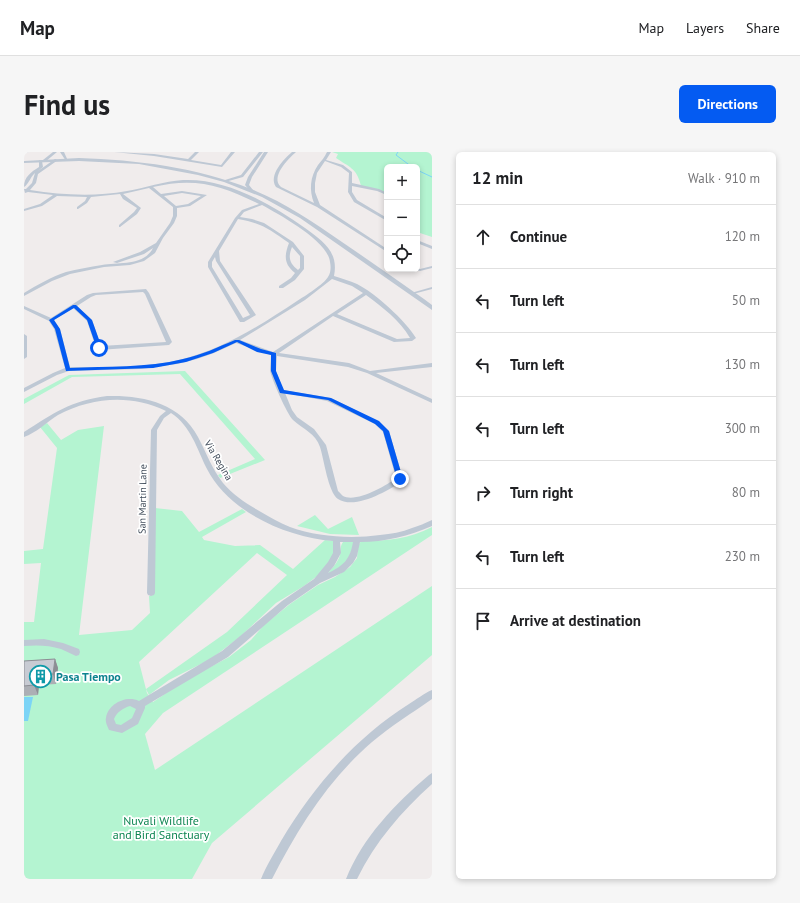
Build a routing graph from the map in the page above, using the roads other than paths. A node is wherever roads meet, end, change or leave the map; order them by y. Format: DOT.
graph roads {
  1 [pos="55,152"];
  2 [pos="62,152"];
  3 [pos="116,152"];
  4 [pos="158,152"];
  5 [pos="196,152"];
  6 [pos="233,152"];
  7 [pos="261,152"];
  8 [pos="266,152"];
  9 [pos="294,152"];
  10 [pos="329,152"];
  11 [pos="154,155"];
  12 [pos="256,158"];
  13 [pos="261,159"];
  14 [pos="56,160"];
  15 [pos="67,160"];
  16 [pos="188,160"];
  17 [pos="324,160"];
  18 [pos="42,161"];
  19 [pos="24,162"];
  20 [pos="242,176"];
  21 [pos="250,177"];
  22 [pos="226,181"];
  23 [pos="350,184"];
  24 [pos="24,186"];
  25 [pos="150,187"];
  26 [pos="251,190"];
  27 [pos="25,191"];
  28 [pos="121,193"];
  29 [pos="384,193"];
  30 [pos="162,195"];
  31 [pos="55,196"];
  32 [pos="90,196"];
  33 [pos="313,198"];
  34 [pos="304,199"];
  35 [pos="262,204"];
  36 [pos="318,206"];
  37 [pos="175,207"];
  38 [pos="78,208"];
  39 [pos="24,210"];
  40 [pos="381,216"];
  41 [pos="237,218"];
  42 [pos="384,218"];
  43 [pos="120,226"];
  44 [pos="420,242"];
  45 [pos="291,243"];
  46 [pos="431,247"];
  47 [pos="384,249"];
  48 [pos="217,252"];
  49 [pos="432,267"];
  50 [pos="420,270"];
  51 [pos="298,273"];
  52 [pos="226,274"];
  53 [pos="331,277"];
  54 [pos="216,278"];
  55 [pos="281,287"];
  56 [pos="432,288"];
  57 [pos="366,293"];
  58 [pos="413,293"];
  59 [pos="24,295"];
  60 [pos="241,297"];
  61 [pos="230,300"];
  62 [pos="74,306"];
  63 [pos="24,307"];
  64 [pos="432,308"];
  65 [pos="333,314"];
  66 [pos="52,320"];
  67 [pos="24,337"];
  68 [pos="237,341"];
  69 [pos="274,354"];
  70 [pos="24,357"];
  71 [pos="432,365"];
  72 [pos="68,370"];
  73 [pos="369,372"];
  74 [pos="24,390"];
  75 [pos="282,392"];
  76 [pos="432,401"];
  77 [pos="170,411"];
  78 [pos="24,435"];
  79 [pos="432,522"];
  80 [pos="336,538"];
  81 [pos="356,540"];
  82 [pos="316,581"];
  83 [pos="151,593"];
  84 [pos="24,643"];
  85 [pos="76,652"];
  86 [pos="432,694"];
  87 [pos="139,705"];
  88 [pos="432,778"];
  89 [pos="266,879"];
  90 [pos="351,879"];
  1 -- 2 [label="street"];
  1 -- 18 [label="street"];
  2 -- 15 [label="street"];
  3 -- 11 [label="street"];
  4 -- 11 [label="street"];
  5 -- 16 [label="street"];
  6 -- 16 [label="street"];
  7 -- 12 [label="street"];
  8 -- 13 [label="street"];
  9 -- 34 [label="street"];
  10 -- 17 [label="street"];
  11 -- 16 [label="street"];
  12 -- 13 [label="street"];
  12 -- 20 [label="street"];
  13 -- 21 [label="street"];
  14 -- 15 [label="street"];
  14 -- 18 [label="street"];
  14 -- 27 [label="street"];
  15 -- 22 [label="street"];
  17 -- 23 [label="street"];
  17 -- 33 [label="street"];
  18 -- 19 [label="street"];
  18 -- 24 [label="street"];
  20 -- 21 [label="street"];
  20 -- 22 [label="street"];
  21 -- 26 [label="street"];
  22 -- 26 [label="street"];
  23 -- 29 [label="street"];
  23 -- 40 [label="street"];
  25 -- 28 [label="street"];
  25 -- 30 [label="street"];
  25 -- 35 [label="street"];
  26 -- 58 [label="street"];
  27 -- 31 [label="street"];
  28 -- 32 [label="street"];
  28 -- 43 [label="street"];
  30 -- 37 [label="street"];
  30 -- 37 [label="street"];
  31 -- 32 [label="street"];
  31 -- 39 [label="street"];
  32 -- 38 [label="street"];
  33 -- 34 [label="street"];
  33 -- 36 [label="street"];
  34 -- 36 [label="street"];
  35 -- 41 [label="street"];
  35 -- 53 [label="street"];
  36 -- 47 [label="street"];
  37 -- 59 [label="street"];
  40 -- 42 [label="street"];
  41 -- 45 [label="street"];
  41 -- 48 [label="street"];
  44 -- 46 [label="street"];
  45 -- 51 [label="street"];
  45 -- 51 [label="street"];
  48 -- 52 [label="street"];
  48 -- 54 [label="street"];
  49 -- 50 [label="street"];
  51 -- 55 [label="street"];
  52 -- 54 [label="street"];
  52 -- 60 [label="street"];
  53 -- 57 [label="street"];
  53 -- 68 [label="street"];
  54 -- 61 [label="street"];
  56 -- 58 [label="street"];
  57 -- 65 [label="street"];
  57 -- 65 [label="street"];
  58 -- 64 [label="street"];
  60 -- 61 [label="street"];
  60 -- 61 [label="street"];
  62 -- 62 [label="street"];
  62 -- 66 [label="street"];
  63 -- 66 [label="street"];
  65 -- 69 [label="street"];
  66 -- 72 [label="street"];
  67 -- 70 [label="street"];
  68 -- 69 [label="street"];
  68 -- 72 [label="street"];
  69 -- 73 [label="street"];
  69 -- 75 [label="street"];
  71 -- 73 [label="street"];
  72 -- 74 [label="street"];
  73 -- 76 [label="street"];
  75 -- 75 [label="street"];
  77 -- 78 [label="street, Via Regina"];
  77 -- 80 [label="street, Via Regina"];
  77 -- 83 [label="street, San Martin Lane"];
  79 -- 81 [label="street, Via Regina"];
  80 -- 81 [label="street, Via Regina"];
  80 -- 82 [label="street"];
  81 -- 82 [label="street"];
  82 -- 87 [label="street"];
  84 -- 85 [label="street"];
  86 -- 89 [label="street"];
  88 -- 90 [label="street"];
}
